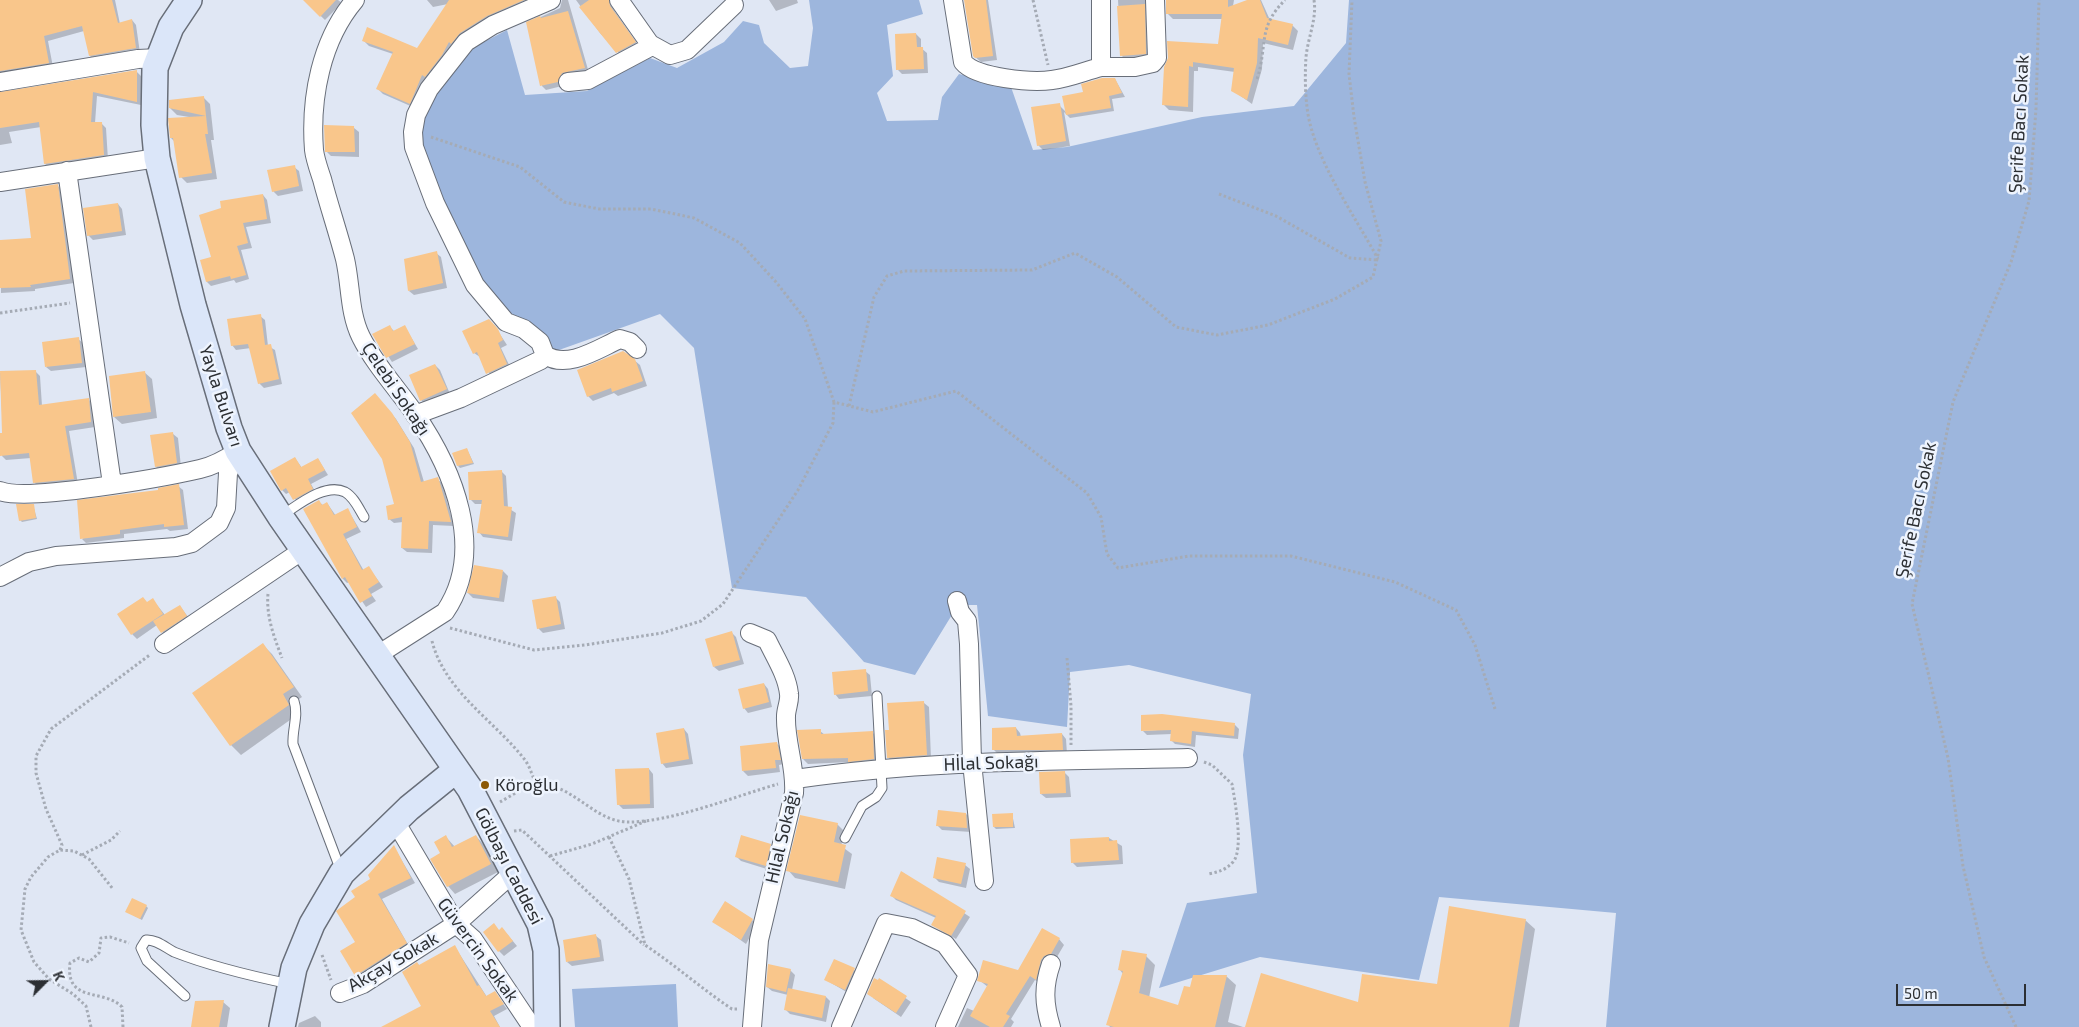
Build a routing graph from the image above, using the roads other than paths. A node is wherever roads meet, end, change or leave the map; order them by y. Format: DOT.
graph roads {
  1 [pos="189,0"];
  2 [pos="355,0"];
  3 [pos="551,0"];
  4 [pos="619,0"];
  5 [pos="953,0"];
  6 [pos="1101,0"];
  7 [pos="1155,0"];
  8 [pos="734,5"];
  9 [pos="652,46"];
  10 [pos="159,58"];
  11 [pos="1102,67"];
  12 [pos="0,82"];
  13 [pos="568,82"];
  14 [pos="157,158"];
  15 [pos="67,171"];
  16 [pos="0,182"];
  17 [pos="637,349"];
  18 [pos="545,355"];
  19 [pos="415,415"];
  20 [pos="238,451"];
  21 [pos="112,484"];
  22 [pos="2,493"];
  23 [pos="280,516"];
  24 [pos="364,517"];
  25 [pos="303,550"];
  26 [pos="0,577"];
  27 [pos="957,601"];
  28 [pos="750,633"];
  29 [pos="164,644"];
  30 [pos="376,656"];
  31 [pos="877,696"];
  32 [pos="294,701"];
  33 [pos="1188,758"];
  34 [pos="972,762"];
  35 [pos="882,768"];
  36 [pos="456,770"];
  37 [pos="795,779"];
  38 [pos="395,821"];
  39 [pos="845,838"];
  40 [pos="514,872"];
  41 [pos="342,873"];
  42 [pos="984,881"];
  43 [pos="456,924"];
  44 [pos="1051,964"];
  45 [pos="290,984"];
  46 [pos="340,993"];
  47 [pos="185,996"];
  48 [pos="752,1019"];
  49 [pos="282,1027"];
  50 [pos="532,1027"];
  51 [pos="547,1027"];
  52 [pos="841,1027"];
  53 [pos="945,1027"];
  54 [pos="1051,1027"];
  1 -- 10 [label="main road, Yayla Bulvarı"];
  2 -- 19 [label="street, Çelebi Sokağı"];
  3 -- 18 [label="street"];
  4 -- 9 [label="street"];
  5 -- 11 [label="street"];
  6 -- 11 [label="street"];
  7 -- 11 [label="street"];
  8 -- 9 [label="street"];
  9 -- 13 [label="street"];
  10 -- 12 [label="street"];
  10 -- 14 [label="main road, Yayla Bulvarı"];
  14 -- 15 [label="street"];
  14 -- 20 [label="main road, Yayla Bulvarı"];
  15 -- 16 [label="street"];
  15 -- 21 [label="street"];
  17 -- 18 [label="street"];
  18 -- 19 [label="street"];
  19 -- 30 [label="street, Çelebi Sokağı"];
  20 -- 21 [label="street"];
  20 -- 23 [label="main road, Yayla Bulvarı"];
  20 -- 26 [label="street"];
  21 -- 22 [label="street"];
  23 -- 24 [label="lane"];
  23 -- 25 [label="main road, Yayla Bulvarı"];
  25 -- 29 [label="street"];
  25 -- 30 [label="main road, Yayla Bulvarı"];
  27 -- 34 [label="street"];
  28 -- 37 [label="street, Hilal Sokağı"];
  30 -- 36 [label="main road, Yayla Bulvarı"];
  31 -- 35 [label="lane"];
  32 -- 41 [label="lane"];
  33 -- 34 [label="street, Hİlal Sokağı"];
  34 -- 35 [label="street, Hİlal Sokağı"];
  34 -- 42 [label="street"];
  35 -- 37 [label="street, Hİlal Sokağı"];
  35 -- 39 [label="lane"];
  36 -- 38 [label="main road"];
  36 -- 40 [label="main road, Gölbaşı Caddesi"];
  37 -- 48 [label="street, Hilal Sokağı"];
  38 -- 41 [label="main road"];
  38 -- 43 [label="street, Güvercin Sokak"];
  40 -- 43 [label="street, Akçay Sokak"];
  40 -- 51 [label="main road, Gölbaşı Caddesi"];
  41 -- 45 [label="main road"];
  43 -- 46 [label="street, Akçay Sokak"];
  43 -- 50 [label="street, Güvercin Sokak"];
  44 -- 54 [label="street"];
  45 -- 47 [label="lane"];
  45 -- 49 [label="main road"];
  52 -- 53 [label="street"];
}
